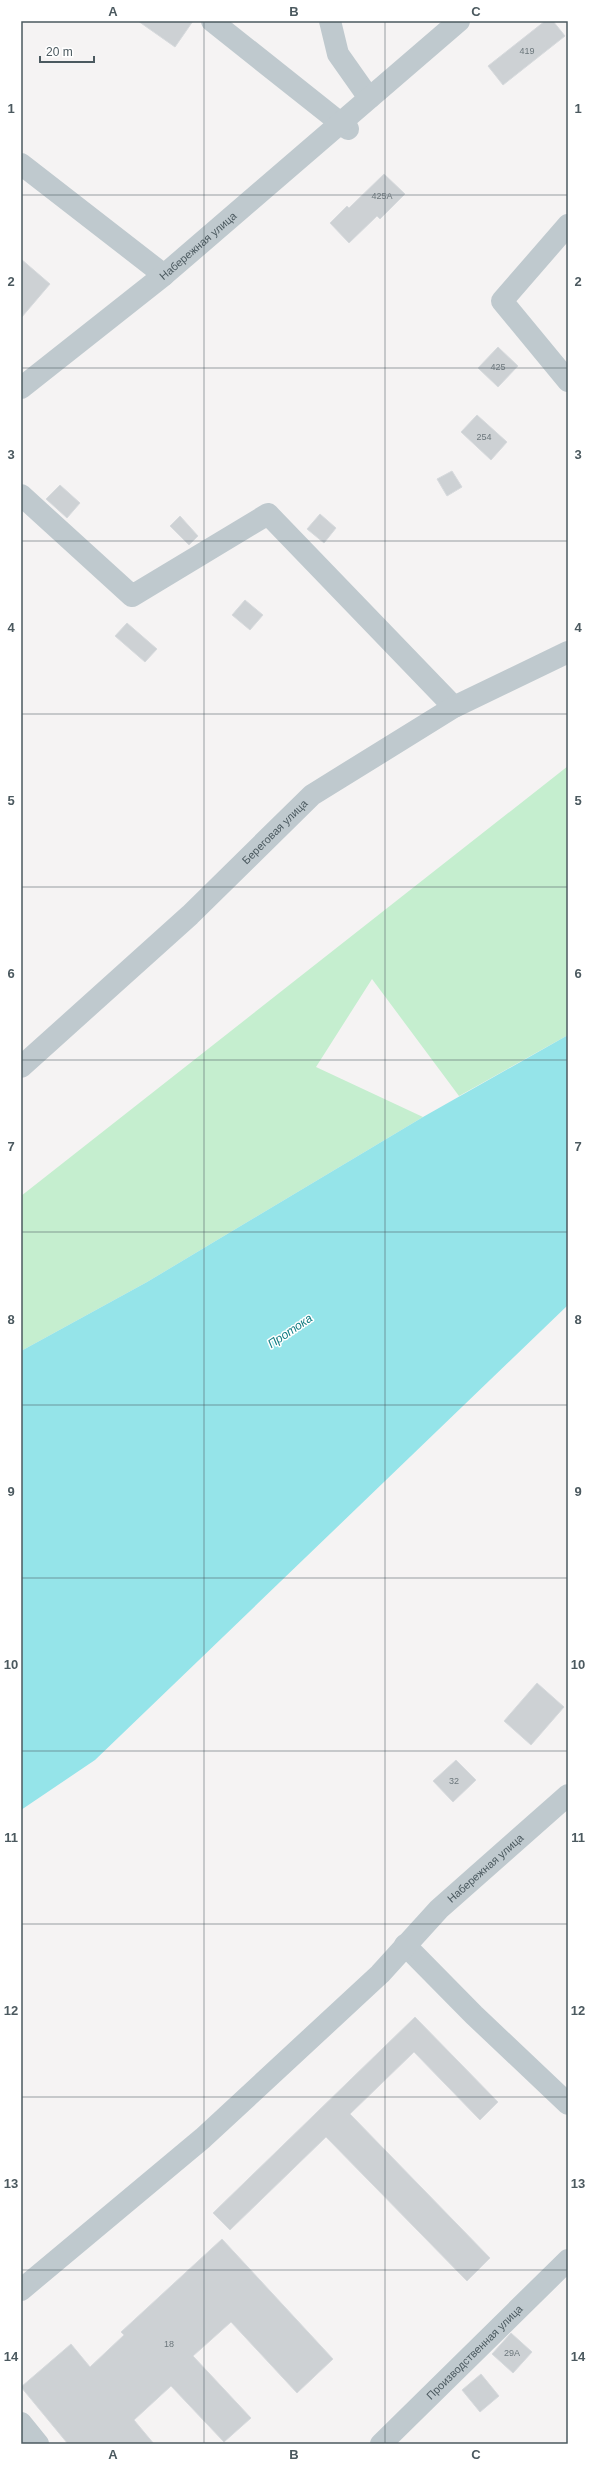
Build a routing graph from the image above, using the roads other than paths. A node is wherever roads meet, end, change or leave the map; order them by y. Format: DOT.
graph roads {
  1 [pos="212,21"];
  2 [pos="330,21"];
  3 [pos="459,21"];
  4 [pos="369,98"];
  5 [pos="348,129"];
  6 [pos="21,164"];
  7 [pos="568,225"];
  8 [pos="164,275"];
  9 [pos="568,381"];
  10 [pos="21,388"];
  11 [pos="21,494"];
  12 [pos="568,652"];
  13 [pos="454,707"];
  14 [pos="21,1067"];
  15 [pos="568,1794"];
  16 [pos="405,1945"];
  17 [pos="568,2104"];
  18 [pos="568,2260"];
  19 [pos="21,2290"];
  20 [pos="21,2423"];
  21 [pos="38,2444"];
  22 [pos="381,2444"];
  1 -- 5 [label="street"];
  2 -- 4 [label="street"];
  3 -- 4 [label="street, Набережная улица"];
  4 -- 8 [label="street, Набережная улица"];
  6 -- 8 [label="street"];
  7 -- 9 [label="street"];
  8 -- 10 [label="street, Набережная улица"];
  11 -- 13 [label="street"];
  12 -- 13 [label="street, Береговая улица"];
  13 -- 14 [label="street, Береговая улица"];
  15 -- 16 [label="street, Набережная улица"];
  16 -- 17 [label="street"];
  16 -- 19 [label="street, Набережная улица"];
  18 -- 22 [label="street, Производственная улица"];
  20 -- 21 [label="street"];
}
